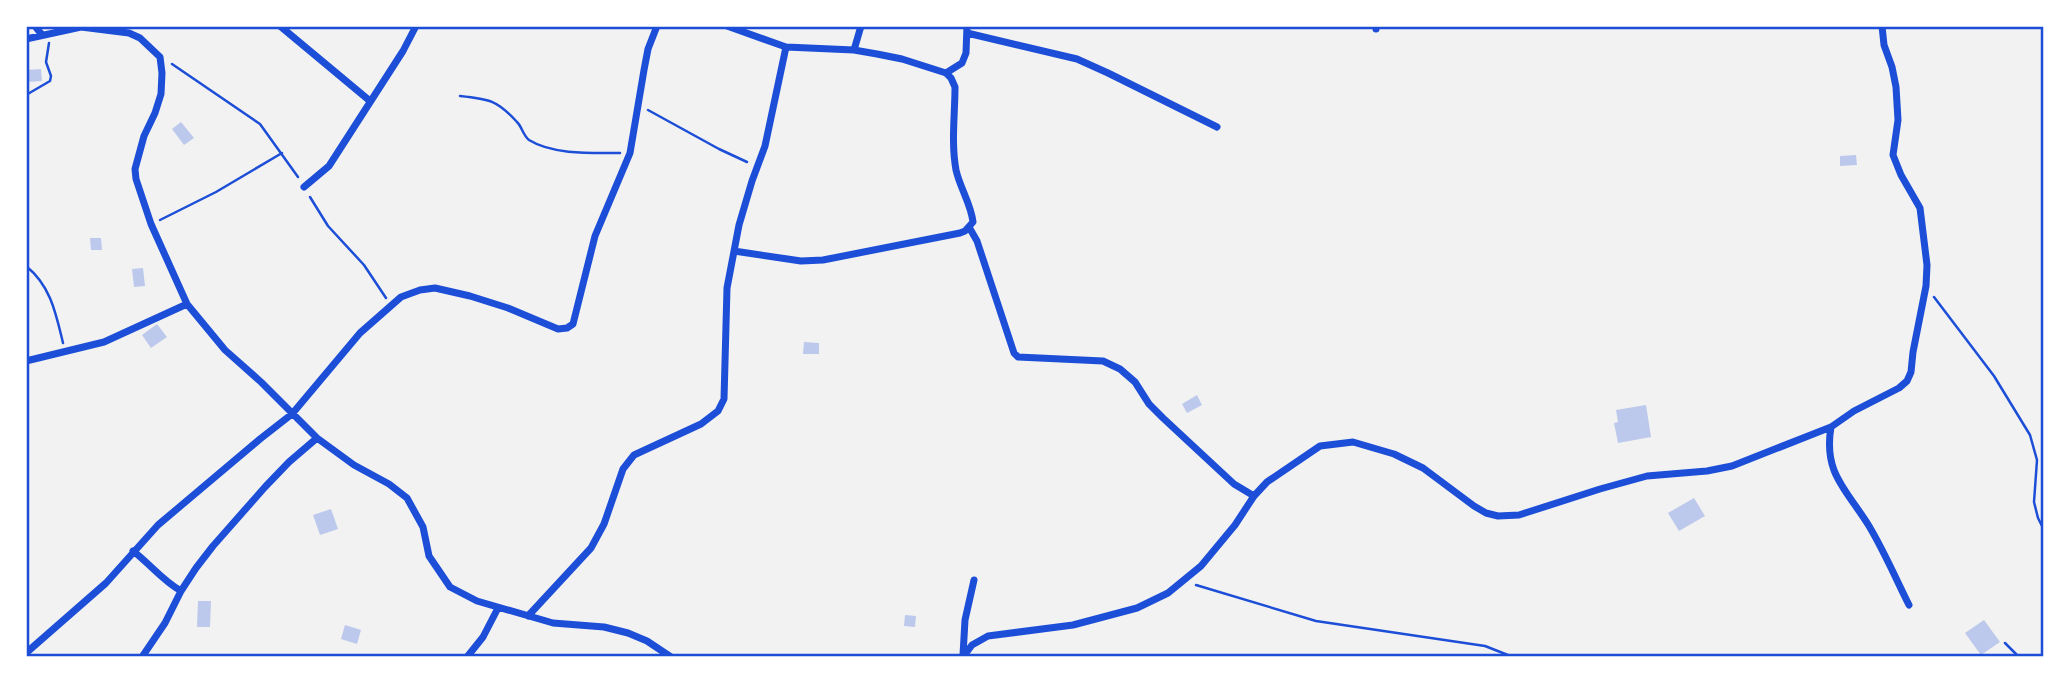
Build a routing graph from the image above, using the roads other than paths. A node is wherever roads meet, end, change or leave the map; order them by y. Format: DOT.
graph roads {
  1 [pos="35,26"];
  2 [pos="280,26"];
  3 [pos="416,26"];
  4 [pos="657,26"];
  5 [pos="727,26"];
  6 [pos="862,26"];
  7 [pos="1882,26"];
  8 [pos="82,27"];
  9 [pos="127,30"];
  10 [pos="967,30"];
  11 [pos="45,34"];
  12 [pos="26,38"];
  13 [pos="786,47"];
  14 [pos="853,50"];
  15 [pos="946,73"];
  16 [pos="370,101"];
  17 [pos="1217,127"];
  18 [pos="304,187"];
  19 [pos="969,227"];
  20 [pos="734,251"];
  21 [pos="187,303"];
  22 [pos="26,361"];
  23 [pos="292,414"];
  24 [pos="1831,427"];
  25 [pos="317,438"];
  26 [pos="1254,496"];
  27 [pos="133,551"];
  28 [pos="974,580"];
  29 [pos="181,592"];
  30 [pos="1909,605"];
  31 [pos="498,608"];
  32 [pos="528,616"];
  33 [pos="26,653"];
  34 [pos="963,656"];
  35 [pos="142,657"];
  36 [pos="467,657"];
  37 [pos="671,657"];
  1 -- 11 [label="street"];
  2 -- 16 [label="street"];
  3 -- 16 [label="street"];
  4 -- 23 [label="street"];
  5 -- 13 [label="street"];
  6 -- 14 [label="street"];
  7 -- 24 [label="street"];
  8 -- 9 [label="street"];
  8 -- 11 [label="street"];
  9 -- 21 [label="street"];
  10 -- 15 [label="street"];
  10 -- 17 [label="street"];
  11 -- 12 [label="street"];
  13 -- 14 [label="street"];
  13 -- 20 [label="street"];
  14 -- 15 [label="street"];
  15 -- 19 [label="street"];
  16 -- 18 [label="street"];
  19 -- 20 [label="street"];
  19 -- 26 [label="street"];
  20 -- 32 [label="street"];
  21 -- 22 [label="street"];
  21 -- 23 [label="street"];
  23 -- 25 [label="street"];
  23 -- 27 [label="street"];
  24 -- 26 [label="street"];
  24 -- 30 [label="street"];
  25 -- 29 [label="street"];
  25 -- 31 [label="street"];
  26 -- 34 [label="street"];
  27 -- 29 [label="street"];
  27 -- 33 [label="street"];
  28 -- 34 [label="street"];
  29 -- 35 [label="street"];
  31 -- 32 [label="street"];
  31 -- 36 [label="street"];
  32 -- 37 [label="street"];
}
